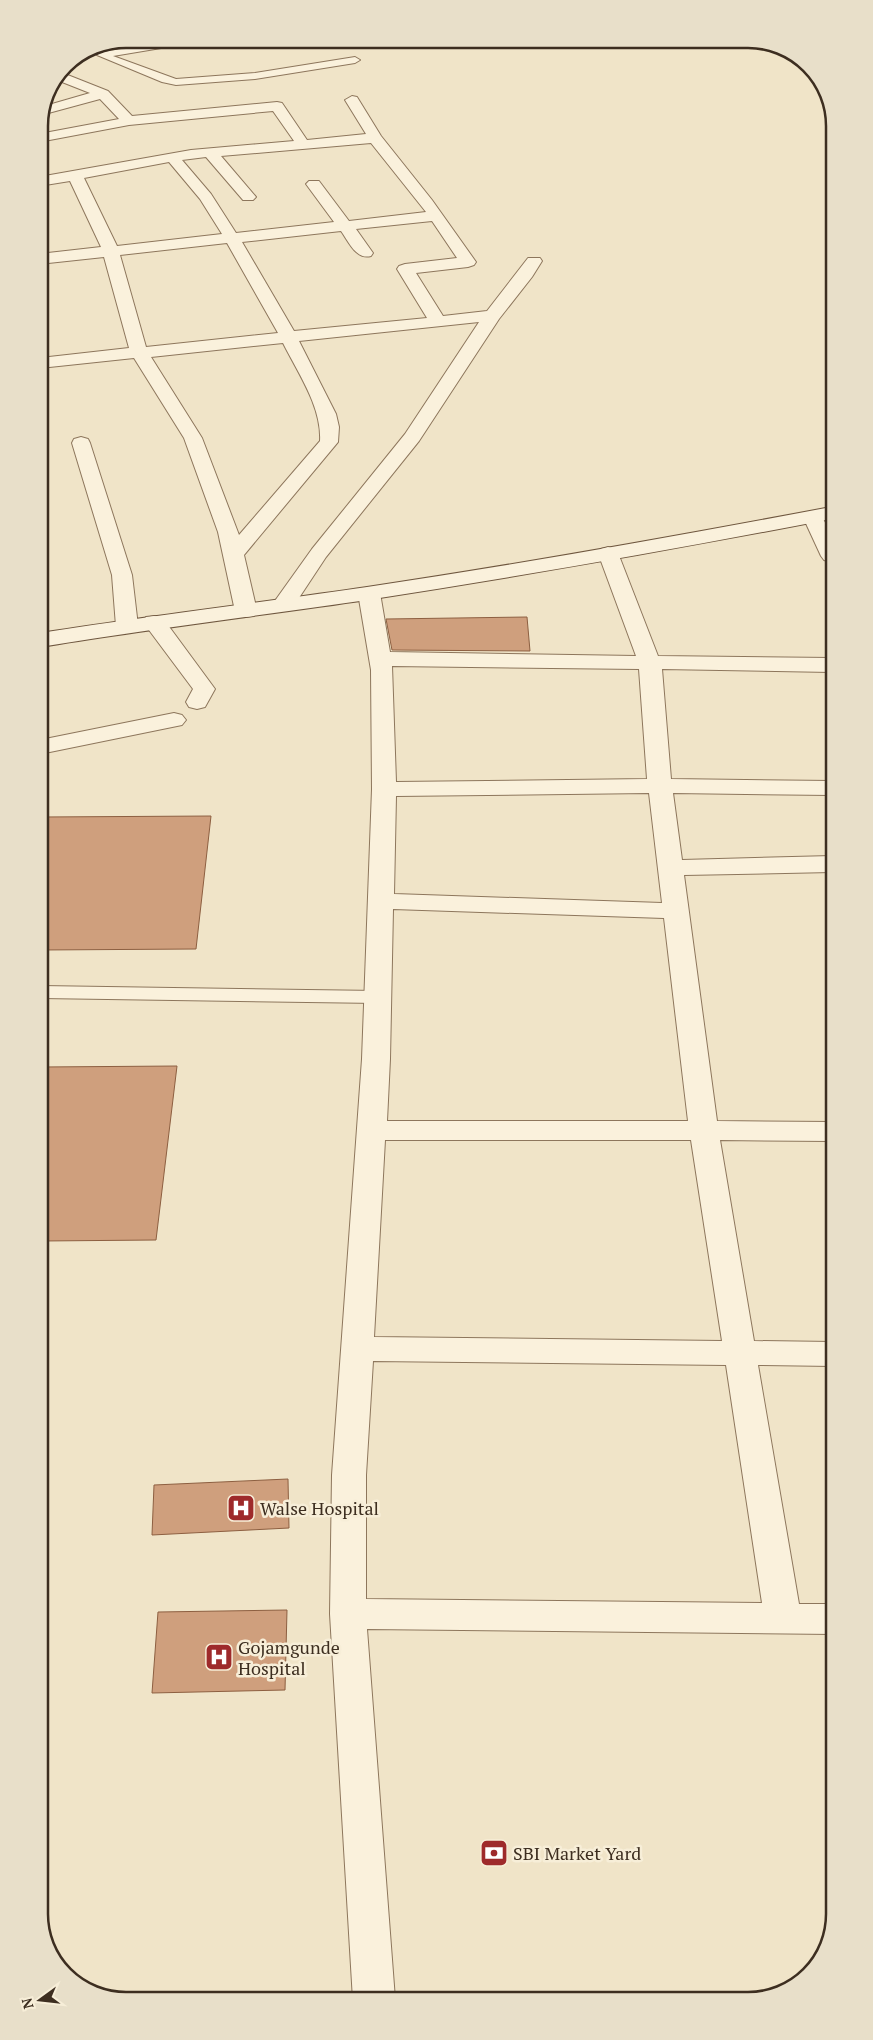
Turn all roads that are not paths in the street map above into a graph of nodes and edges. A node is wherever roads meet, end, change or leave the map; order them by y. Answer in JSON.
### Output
{"nodes":[{"id":1,"x":140,"y":48,"type":"edge"},
{"id":2,"x":355,"y":60,"type":"dead end"},
{"id":3,"x":64,"y":78,"type":"edge"},
{"id":4,"x":103,"y":94,"type":"junction"},
{"id":5,"x":352,"y":100,"type":"dead end"},
{"id":6,"x":49,"y":110,"type":"edge"},
{"id":7,"x":129,"y":121,"type":"junction"},
{"id":8,"x":288,"y":123,"type":"junction"},
{"id":9,"x":269,"y":125,"type":"dead end"},
{"id":10,"x":48,"y":136,"type":"edge"},
{"id":11,"x":376,"y":138,"type":"junction"},
{"id":12,"x":303,"y":144,"type":"junction"},
{"id":13,"x":210,"y":152,"type":"junction"},
{"id":14,"x":172,"y":157,"type":"junction"},
{"id":15,"x":75,"y":175,"type":"junction"},
{"id":16,"x":48,"y":180,"type":"edge"},
{"id":17,"x":314,"y":184,"type":"dead end"},
{"id":18,"x":248,"y":198,"type":"dead end"},
{"id":19,"x":436,"y":216,"type":"junction"},
{"id":20,"x":345,"y":226,"type":"junction"},
{"id":21,"x":232,"y":238,"type":"junction"},
{"id":22,"x":110,"y":252,"type":"junction"},
{"id":23,"x":365,"y":253,"type":"dead end"},
{"id":24,"x":48,"y":258,"type":"edge"},
{"id":25,"x":534,"y":261,"type":"dead end"},
{"id":26,"x":492,"y":316,"type":"junction"},
{"id":27,"x":438,"y":321,"type":"junction"},
{"id":28,"x":289,"y":336,"type":"junction"},
{"id":29,"x":139,"y":352,"type":"junction"},
{"id":30,"x":48,"y":363,"type":"edge"},
{"id":31,"x":81,"y":443,"type":"dead end"},
{"id":32,"x":822,"y":515,"type":"edge"},
{"id":33,"x":826,"y":533,"type":"edge"},
{"id":34,"x":608,"y":553,"type":"junction"},
{"id":35,"x":233,"y":555,"type":"junction"},
{"id":36,"x":369,"y":593,"type":"junction"},
{"id":37,"x":283,"y":606,"type":"junction"},
{"id":38,"x":246,"y":611,"type":"junction"},
{"id":39,"x":154,"y":622,"type":"junction"},
{"id":40,"x":128,"y":626,"type":"junction"},
{"id":41,"x":48,"y":639,"type":"edge"},
{"id":42,"x":380,"y":660,"type":"junction"},
{"id":43,"x":650,"y":663,"type":"junction"},
{"id":44,"x":826,"y":665,"type":"edge"},
{"id":45,"x":197,"y":702,"type":"dead end"},
{"id":46,"x":174,"y":720,"type":"dead end"},
{"id":47,"x":48,"y":745,"type":"edge"},
{"id":48,"x":661,"y":786,"type":"junction"},
{"id":49,"x":826,"y":788,"type":"edge"},
{"id":50,"x":384,"y":789,"type":"junction"},
{"id":51,"x":826,"y":864,"type":"edge"},
{"id":52,"x":671,"y":868,"type":"junction"},
{"id":53,"x":381,"y":901,"type":"junction"},
{"id":54,"x":677,"y":911,"type":"junction"},
{"id":55,"x":48,"y":992,"type":"edge"},
{"id":56,"x":378,"y":997,"type":"junction"},
{"id":57,"x":704,"y":1129,"type":"junction"},
{"id":58,"x":371,"y":1130,"type":"junction"},
{"id":59,"x":826,"y":1131,"type":"edge"},
{"id":60,"x":358,"y":1348,"type":"junction"},
{"id":61,"x":740,"y":1352,"type":"junction"},
{"id":62,"x":826,"y":1354,"type":"edge"},
{"id":63,"x":348,"y":1614,"type":"junction"},
{"id":64,"x":782,"y":1619,"type":"junction"},
{"id":65,"x":826,"y":1619,"type":"edge"},
{"id":66,"x":374,"y":1992,"type":"edge"}],
"edges":[{"from":1,"to":2,"type":"lane"},
{"from":3,"to":4,"type":"street"},
{"from":4,"to":6,"type":"street"},
{"from":4,"to":7,"type":"street"},
{"from":5,"to":11,"type":"street"},
{"from":7,"to":8,"type":"street"},
{"from":7,"to":10,"type":"street"},
{"from":8,"to":9,"type":"street"},
{"from":8,"to":12,"type":"street"},
{"from":11,"to":12,"type":"street"},
{"from":11,"to":19,"type":"street"},
{"from":12,"to":13,"type":"street"},
{"from":13,"to":14,"type":"street"},
{"from":13,"to":18,"type":"street"},
{"from":14,"to":15,"type":"street"},
{"from":14,"to":21,"type":"street"},
{"from":15,"to":16,"type":"street"},
{"from":15,"to":22,"type":"street"},
{"from":17,"to":20,"type":"street"},
{"from":19,"to":20,"type":"street"},
{"from":19,"to":27,"type":"street"},
{"from":20,"to":21,"type":"street"},
{"from":20,"to":23,"type":"street"},
{"from":21,"to":22,"type":"street"},
{"from":21,"to":28,"type":"street"},
{"from":22,"to":24,"type":"street"},
{"from":22,"to":29,"type":"street"},
{"from":25,"to":26,"type":"street"},
{"from":26,"to":27,"type":"street"},
{"from":26,"to":37,"type":"street"},
{"from":27,"to":28,"type":"street"},
{"from":28,"to":29,"type":"street"},
{"from":28,"to":35,"type":"street"},
{"from":29,"to":30,"type":"street"},
{"from":29,"to":35,"type":"street"},
{"from":31,"to":40,"type":"street"},
{"from":32,"to":33,"type":"street"},
{"from":32,"to":34,"type":"street"},
{"from":34,"to":36,"type":"street"},
{"from":34,"to":43,"type":"street"},
{"from":35,"to":38,"type":"street"},
{"from":36,"to":37,"type":"street"},
{"from":36,"to":42,"type":"street"},
{"from":37,"to":38,"type":"street"},
{"from":38,"to":39,"type":"street"},
{"from":39,"to":40,"type":"street"},
{"from":39,"to":45,"type":"street"},
{"from":40,"to":41,"type":"street"},
{"from":42,"to":43,"type":"street"},
{"from":42,"to":50,"type":"street"},
{"from":43,"to":44,"type":"street"},
{"from":43,"to":48,"type":"street"},
{"from":46,"to":47,"type":"street"},
{"from":48,"to":49,"type":"street"},
{"from":48,"to":50,"type":"street"},
{"from":48,"to":52,"type":"street"},
{"from":50,"to":53,"type":"street"},
{"from":51,"to":52,"type":"street"},
{"from":52,"to":54,"type":"street"},
{"from":53,"to":54,"type":"street"},
{"from":53,"to":56,"type":"street"},
{"from":54,"to":57,"type":"street"},
{"from":55,"to":56,"type":"lane"},
{"from":56,"to":58,"type":"street"},
{"from":57,"to":58,"type":"street"},
{"from":57,"to":59,"type":"street"},
{"from":57,"to":61,"type":"street"},
{"from":58,"to":60,"type":"street"},
{"from":60,"to":61,"type":"street"},
{"from":60,"to":63,"type":"street"},
{"from":61,"to":62,"type":"street"},
{"from":61,"to":64,"type":"street"},
{"from":63,"to":64,"type":"street"},
{"from":63,"to":66,"type":"street"},
{"from":64,"to":65,"type":"street"}]}
